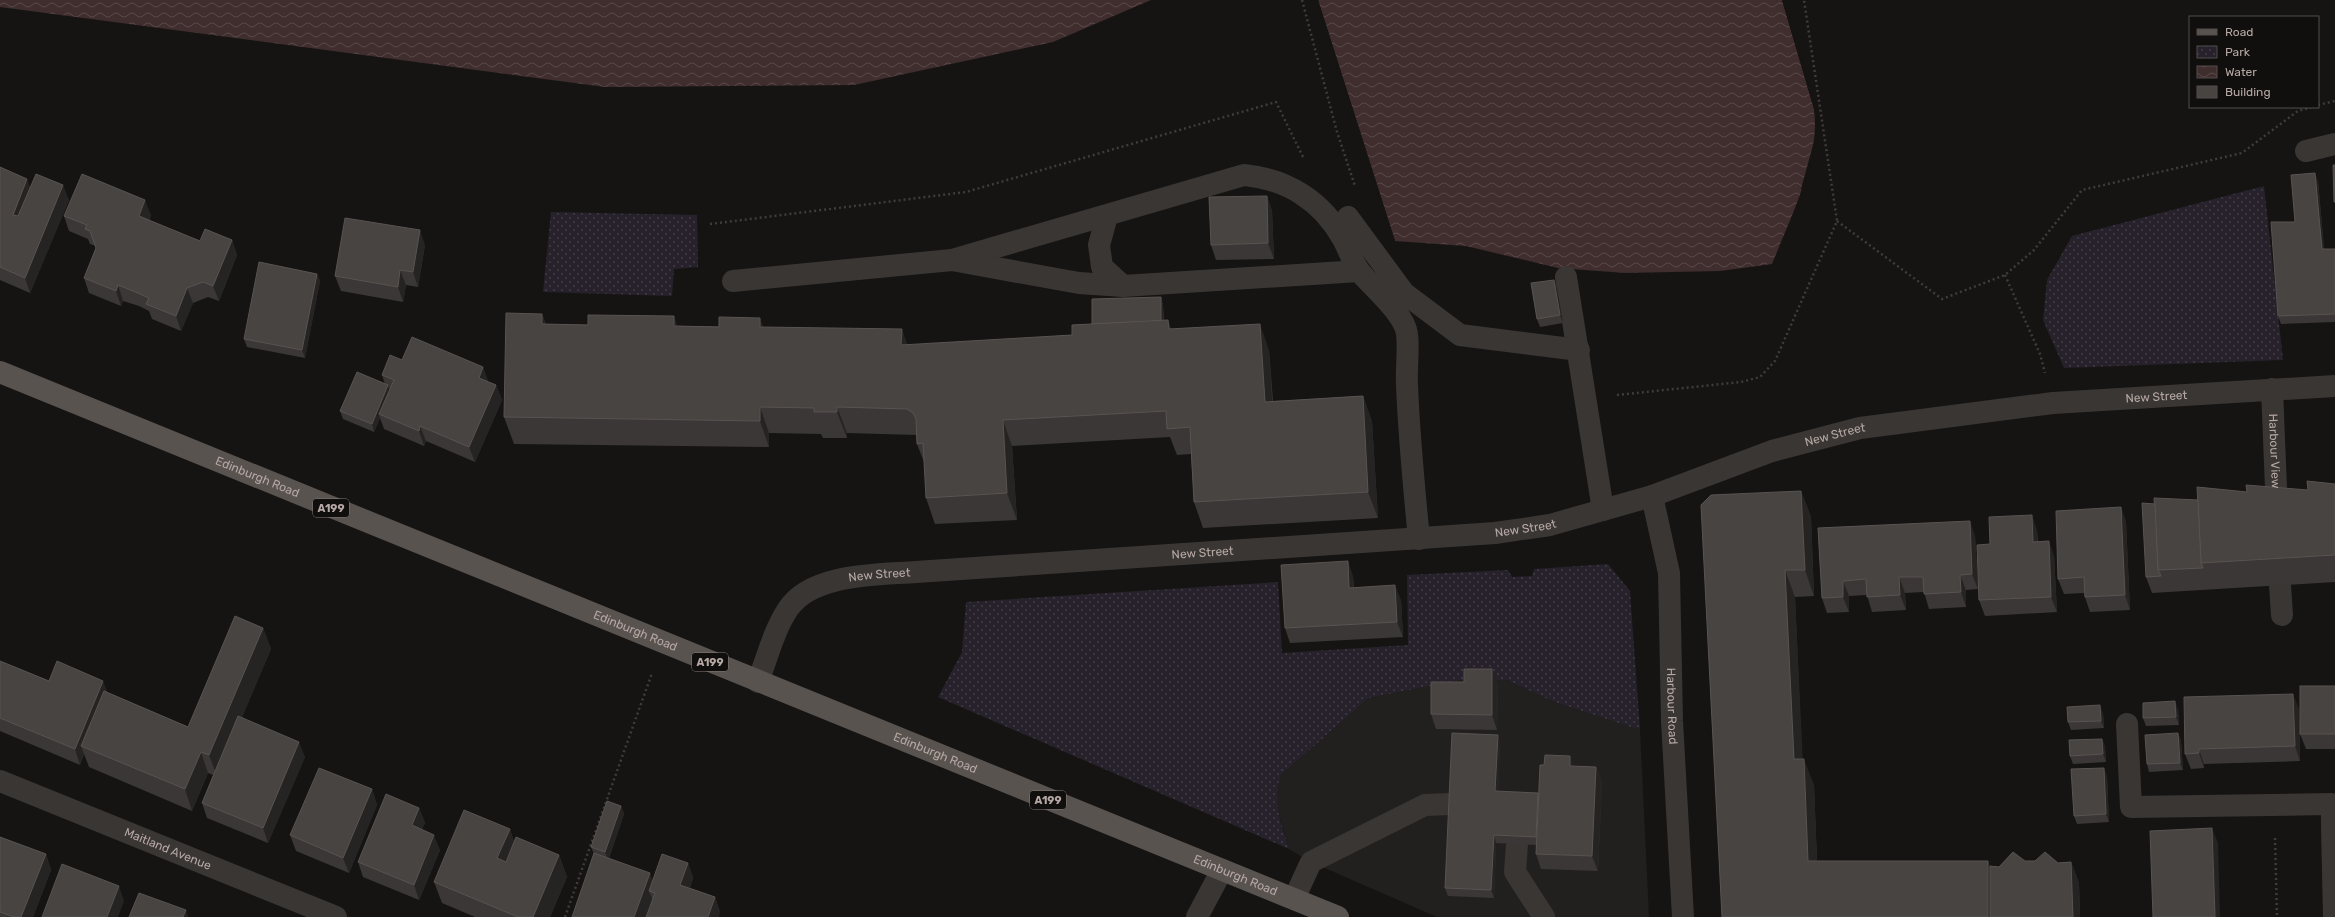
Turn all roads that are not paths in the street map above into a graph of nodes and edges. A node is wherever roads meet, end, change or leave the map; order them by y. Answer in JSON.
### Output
{"nodes":[{"id":1,"x":2335,"y":144,"type":"edge"},
{"id":2,"x":2306,"y":151,"type":"dead end"},
{"id":3,"x":1107,"y":216,"type":"junction"},
{"id":4,"x":1348,"y":217,"type":"road end"},
{"id":5,"x":952,"y":260,"type":"junction"},
{"id":6,"x":1359,"y":271,"type":"junction"},
{"id":7,"x":1566,"y":277,"type":"dead end"},
{"id":8,"x":733,"y":282,"type":"dead end"},
{"id":9,"x":1123,"y":286,"type":"junction"},
{"id":10,"x":1579,"y":350,"type":"junction"},
{"id":11,"x":0,"y":372,"type":"edge"},
{"id":12,"x":2335,"y":386,"type":"edge"},
{"id":13,"x":2272,"y":389,"type":"junction"},
{"id":14,"x":1652,"y":496,"type":"junction"},
{"id":15,"x":1603,"y":510,"type":"junction"},
{"id":16,"x":2277,"y":513,"type":"edge"},
{"id":17,"x":1419,"y":539,"type":"junction"},
{"id":18,"x":2280,"y":585,"type":"edge"},
{"id":19,"x":2282,"y":615,"type":"dead end"},
{"id":20,"x":758,"y":682,"type":"junction"},
{"id":21,"x":2127,"y":724,"type":"dead end"},
{"id":22,"x":0,"y":781,"type":"edge"},
{"id":23,"x":1452,"y":804,"type":"edge"},
{"id":24,"x":2334,"y":826,"type":"edge"},
{"id":25,"x":1517,"y":844,"type":"edge"},
{"id":26,"x":1222,"y":870,"type":"junction"},
{"id":27,"x":1294,"y":899,"type":"junction"},
{"id":28,"x":336,"y":917,"type":"edge"},
{"id":29,"x":1197,"y":917,"type":"edge"},
{"id":30,"x":1338,"y":917,"type":"edge"},
{"id":31,"x":1544,"y":917,"type":"edge"},
{"id":32,"x":1683,"y":917,"type":"edge"},
{"id":33,"x":2334,"y":917,"type":"edge"}],
"edges":[{"from":1,"to":2,"type":"street"},
{"from":3,"to":5,"type":"street"},
{"from":3,"to":6,"type":"street"},
{"from":3,"to":9,"type":"street"},
{"from":4,"to":10,"type":"street"},
{"from":5,"to":8,"type":"street"},
{"from":5,"to":9,"type":"street"},
{"from":6,"to":9,"type":"street"},
{"from":6,"to":17,"type":"street"},
{"from":7,"to":10,"type":"street"},
{"from":10,"to":15,"type":"street"},
{"from":11,"to":20,"type":"main road","name":"Edinburgh Road","number":"A199"},
{"from":12,"to":13,"type":"street","name":"New Street"},
{"from":13,"to":14,"type":"street","name":"New Street"},
{"from":13,"to":16,"type":"street","name":"Harbour View"},
{"from":14,"to":15,"type":"street","name":"New Street"},
{"from":14,"to":32,"type":"street","name":"Harbour Road"},
{"from":15,"to":17,"type":"street","name":"New Street"},
{"from":17,"to":20,"type":"street","name":"New Street"},
{"from":18,"to":19,"type":"street"},
{"from":20,"to":26,"type":"main road","name":"Edinburgh Road","number":"A199"},
{"from":21,"to":24,"type":"street"},
{"from":22,"to":28,"type":"street","name":"Maitland Avenue"},
{"from":23,"to":27,"type":"street"},
{"from":24,"to":33,"type":"street"},
{"from":25,"to":31,"type":"street"},
{"from":26,"to":27,"type":"main road","name":"Edinburgh Road","number":"A199"},
{"from":26,"to":29,"type":"street"},
{"from":27,"to":30,"type":"main road","name":"Edinburgh Road","number":"A199"}]}
